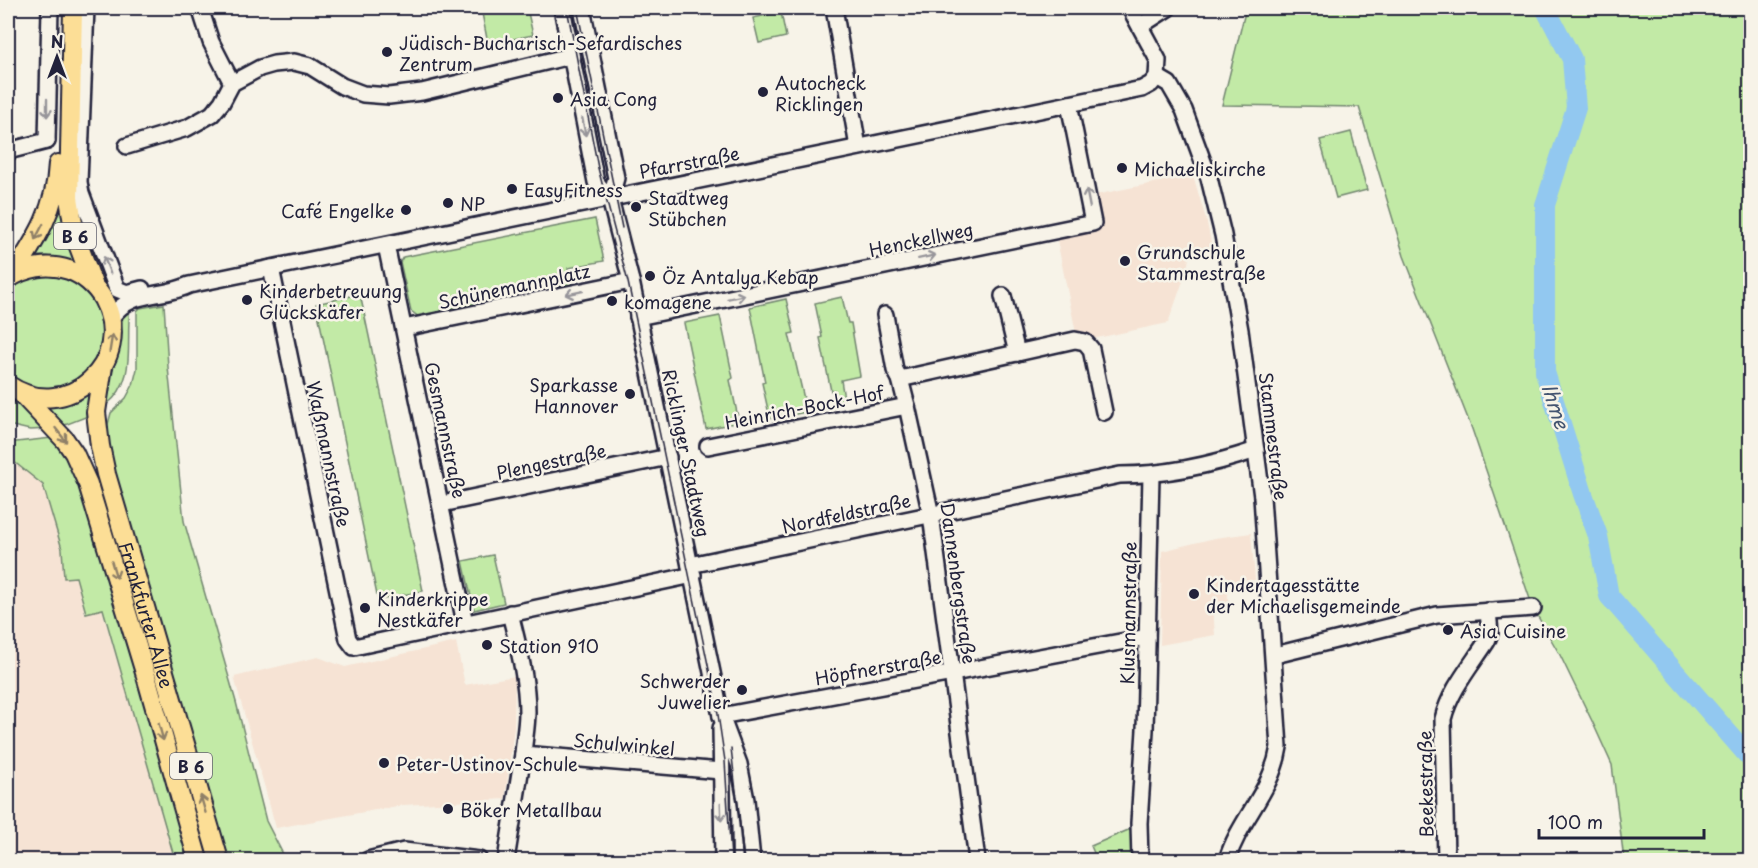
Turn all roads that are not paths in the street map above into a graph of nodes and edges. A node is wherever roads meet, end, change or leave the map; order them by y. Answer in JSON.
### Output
{"nodes":[{"id":1,"x":50,"y":8,"type":"edge"},
{"id":2,"x":62,"y":8,"type":"edge"},
{"id":3,"x":73,"y":8,"type":"edge"},
{"id":4,"x":86,"y":8,"type":"edge"},
{"id":5,"x":200,"y":8,"type":"edge"},
{"id":6,"x":562,"y":8,"type":"edge"},
{"id":7,"x":582,"y":8,"type":"edge"},
{"id":8,"x":834,"y":8,"type":"edge"},
{"id":9,"x":1130,"y":8,"type":"edge"},
{"id":10,"x":1168,"y":8,"type":"edge"},
{"id":11,"x":1140,"y":26,"type":"junction"},
{"id":12,"x":570,"y":57,"type":"junction"},
{"id":13,"x":1157,"y":77,"type":"junction"},
{"id":14,"x":232,"y":83,"type":"junction"},
{"id":15,"x":1069,"y":104,"type":"junction"},
{"id":16,"x":127,"y":146,"type":"dead end"},
{"id":17,"x":858,"y":147,"type":"junction"},
{"id":18,"x":8,"y":151,"type":"edge"},
{"id":19,"x":63,"y":153,"type":"junction"},
{"id":20,"x":610,"y":199,"type":"junction"},
{"id":21,"x":386,"y":245,"type":"junction"},
{"id":22,"x":271,"y":268,"type":"junction"},
{"id":23,"x":10,"y":277,"type":"edge"},
{"id":24,"x":631,"y":281,"type":"junction"},
{"id":25,"x":189,"y":285,"type":"junction"},
{"id":26,"x":94,"y":286,"type":"junction"},
{"id":27,"x":1003,"y":296,"type":"dead end"},
{"id":28,"x":885,"y":315,"type":"dead end"},
{"id":29,"x":638,"y":317,"type":"junction"},
{"id":30,"x":111,"y":318,"type":"junction"},
{"id":31,"x":404,"y":328,"type":"junction"},
{"id":32,"x":1017,"y":352,"type":"junction"},
{"id":33,"x":103,"y":366,"type":"junction"},
{"id":34,"x":900,"y":378,"type":"junction"},
{"id":35,"x":11,"y":388,"type":"edge"},
{"id":36,"x":907,"y":406,"type":"junction"},
{"id":37,"x":1104,"y":412,"type":"dead end"},
{"id":38,"x":708,"y":446,"type":"dead end"},
{"id":39,"x":1256,"y":450,"type":"junction"},
{"id":40,"x":668,"y":457,"type":"junction"},
{"id":41,"x":1151,"y":475,"type":"junction"},
{"id":42,"x":442,"y":504,"type":"junction"},
{"id":43,"x":931,"y":515,"type":"junction"},
{"id":44,"x":692,"y":570,"type":"junction"},
{"id":45,"x":1533,"y":608,"type":"dead end"},
{"id":46,"x":1488,"y":610,"type":"junction"},
{"id":47,"x":510,"y":613,"type":"junction"},
{"id":48,"x":465,"y":623,"type":"junction"},
{"id":49,"x":1147,"y":637,"type":"junction"},
{"id":50,"x":354,"y":647,"type":"joint"},
{"id":51,"x":1275,"y":655,"type":"junction"},
{"id":52,"x":953,"y":674,"type":"junction"},
{"id":53,"x":721,"y":716,"type":"junction"},
{"id":54,"x":523,"y":754,"type":"junction"},
{"id":55,"x":721,"y":771,"type":"junction"},
{"id":56,"x":198,"y":861,"type":"edge"},
{"id":57,"x":219,"y":861,"type":"edge"},
{"id":58,"x":368,"y":861,"type":"edge"},
{"id":59,"x":479,"y":861,"type":"edge"},
{"id":60,"x":506,"y":861,"type":"edge"},
{"id":61,"x":723,"y":861,"type":"edge"},
{"id":62,"x":752,"y":861,"type":"edge"},
{"id":63,"x":977,"y":861,"type":"edge"},
{"id":64,"x":1140,"y":861,"type":"edge"},
{"id":65,"x":1227,"y":861,"type":"edge"},
{"id":66,"x":1446,"y":861,"type":"edge"}],
"edges":[{"from":1,"to":19,"type":"street","one_way":true},
{"from":2,"to":19,"type":"main road","number":"B 6"},
{"from":3,"to":19,"type":"main road","number":"B 6"},
{"from":4,"to":19,"type":"street"},
{"from":5,"to":14,"type":"street"},
{"from":6,"to":12,"type":"street","name":"Ricklinger Stadtweg"},
{"from":7,"to":20,"type":"street","name":"Ricklinger Stadtweg"},
{"from":8,"to":17,"type":"street"},
{"from":9,"to":11,"type":"street"},
{"from":10,"to":11,"type":"street"},
{"from":11,"to":13,"type":"street"},
{"from":12,"to":14,"type":"street"},
{"from":12,"to":20,"type":"street","name":"Ricklinger Stadtweg","one_way":true},
{"from":13,"to":15,"type":"street","name":"Pfarrstraße"},
{"from":13,"to":39,"type":"street","name":"Stammestraße"},
{"from":14,"to":16,"type":"street"},
{"from":15,"to":17,"type":"street","name":"Pfarrstraße"},
{"from":29,"to":15,"type":"street","name":"Henckellweg","one_way":true},
{"from":17,"to":20,"type":"street","name":"Pfarrstraße"},
{"from":18,"to":19,"type":"street"},
{"from":19,"to":23,"type":"main road","number":"B 6","one_way":true},
{"from":25,"to":19,"type":"street","name":"Pfarrstraße","one_way":true},
{"from":19,"to":26,"type":"main road","number":"B 6"},
{"from":20,"to":21,"type":"street","name":"Pfarrstraße"},
{"from":20,"to":24,"type":"street","name":"Ricklinger Stadtweg"},
{"from":21,"to":22,"type":"street","name":"Pfarrstraße"},
{"from":21,"to":31,"type":"street","name":"Gesmannstraße"},
{"from":22,"to":25,"type":"street","name":"Pfarrstraße"},
{"from":22,"to":50,"type":"street","name":"Waßmannstraße"},
{"from":23,"to":26,"type":"main road","number":"B 6"},
{"from":24,"to":29,"type":"street","name":"Ricklinger Stadtweg"},
{"from":24,"to":31,"type":"street","name":"Schünemannplatz","one_way":true},
{"from":25,"to":30,"type":"street","name":"Pfarrstraße"},
{"from":26,"to":30,"type":"main road","number":"B 6"},
{"from":27,"to":32,"type":"street"},
{"from":28,"to":34,"type":"street","name":"Dannenbergstraße"},
{"from":29,"to":40,"type":"street","name":"Ricklinger Stadtweg"},
{"from":33,"to":30,"type":"main road","number":"B 6","one_way":true},
{"from":31,"to":42,"type":"street","name":"Gesmannstraße"},
{"from":32,"to":34,"type":"street"},
{"from":32,"to":37,"type":"street"},
{"from":33,"to":35,"type":"main road","number":"B 6"},
{"from":57,"to":33,"type":"main road","name":"Frankfurter Allee","number":"B 6","one_way":true},
{"from":34,"to":36,"type":"street","name":"Dannenbergstraße"},
{"from":35,"to":56,"type":"main road","name":"Frankfurter Allee","number":"B 6","one_way":true},
{"from":36,"to":38,"type":"street","name":"Heinrich-Bock-Hof"},
{"from":36,"to":43,"type":"street","name":"Dannenbergstraße"},
{"from":39,"to":41,"type":"street"},
{"from":39,"to":51,"type":"street","name":"Stammestraße"},
{"from":40,"to":42,"type":"street","name":"Plengestraße"},
{"from":40,"to":44,"type":"street","name":"Ricklinger Stadtweg"},
{"from":41,"to":43,"type":"street","name":"Nordfeldstraße"},
{"from":41,"to":49,"type":"street","name":"Klusmannstraße"},
{"from":42,"to":48,"type":"street","name":"Gesmannstraße"},
{"from":43,"to":44,"type":"street","name":"Nordfeldstraße"},
{"from":43,"to":52,"type":"street","name":"Dannenbergstraße"},
{"from":44,"to":47,"type":"street","name":"Nordfeldstraße"},
{"from":44,"to":53,"type":"street","name":"Ricklinger Stadtweg"},
{"from":45,"to":46,"type":"street"},
{"from":46,"to":51,"type":"street"},
{"from":46,"to":66,"type":"street","name":"Beekestraße"},
{"from":47,"to":48,"type":"street","name":"Nordfeldstraße"},
{"from":47,"to":54,"type":"street"},
{"from":48,"to":50,"type":"street","name":"Nordfeldstraße"},
{"from":49,"to":52,"type":"street","name":"Höpfnerstraße"},
{"from":49,"to":64,"type":"street","name":"Klusmannstraße"},
{"from":51,"to":65,"type":"street","name":"Stammestraße"},
{"from":52,"to":53,"type":"street","name":"Höpfnerstraße"},
{"from":52,"to":63,"type":"street","name":"Dannenbergstraße"},
{"from":53,"to":55,"type":"street","name":"Ricklinger Stadtweg"},
{"from":53,"to":62,"type":"street","name":"Ricklinger Stadtweg"},
{"from":54,"to":55,"type":"street","name":"Schulwinkel"},
{"from":54,"to":60,"type":"street"},
{"from":55,"to":61,"type":"street","name":"Ricklinger Stadtweg","one_way":true},
{"from":58,"to":59,"type":"street"}]}
